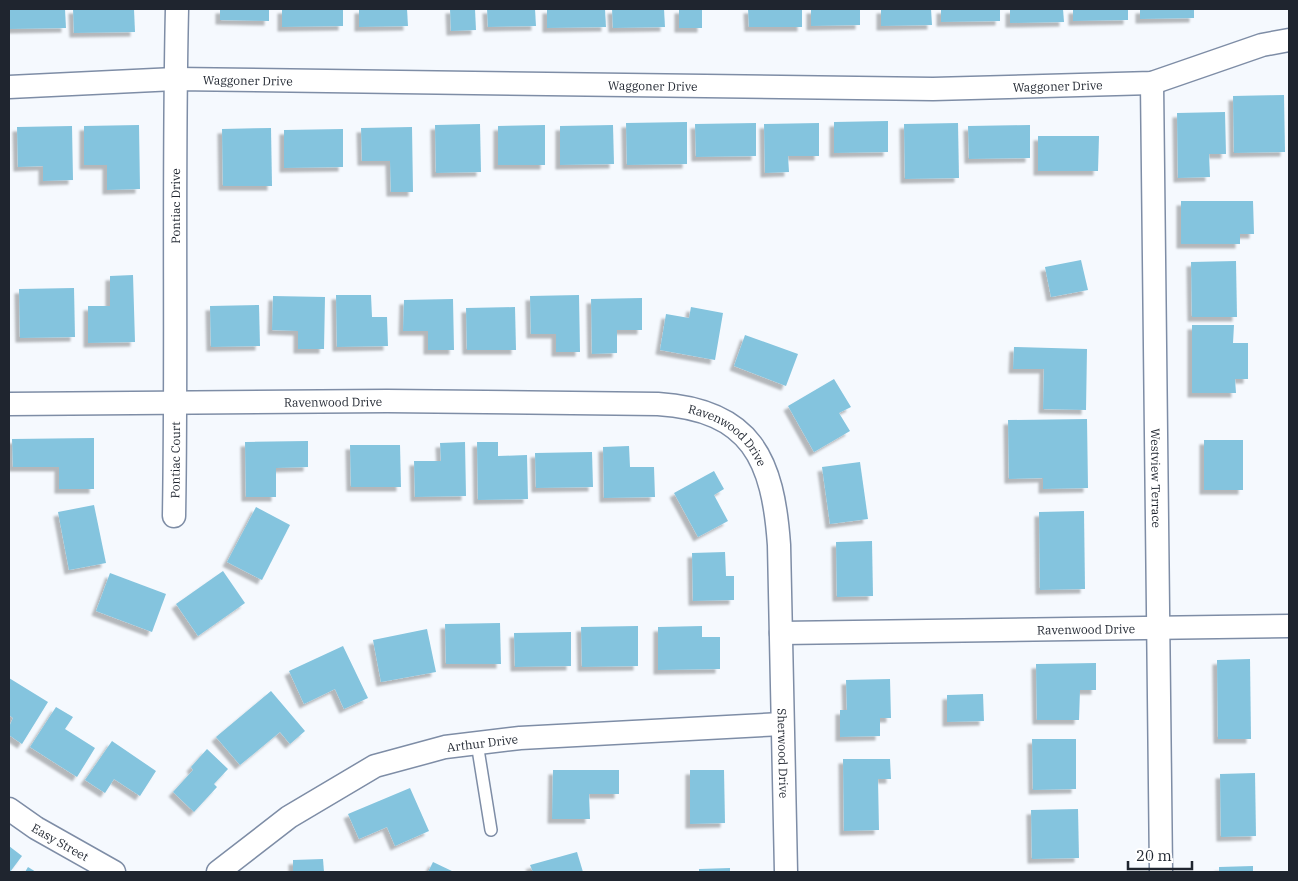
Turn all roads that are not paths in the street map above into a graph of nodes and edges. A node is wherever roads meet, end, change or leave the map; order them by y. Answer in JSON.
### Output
{"nodes":[{"id":1,"x":177,"y":9,"type":"edge"},
{"id":2,"x":1289,"y":40,"type":"edge"},
{"id":3,"x":175,"y":79,"type":"junction"},
{"id":4,"x":1152,"y":83,"type":"junction"},
{"id":5,"x":9,"y":87,"type":"edge"},
{"id":6,"x":176,"y":403,"type":"junction"},
{"id":7,"x":9,"y":404,"type":"edge"},
{"id":8,"x":174,"y":516,"type":"dead end"},
{"id":9,"x":1289,"y":626,"type":"edge"},
{"id":10,"x":1158,"y":628,"type":"junction"},
{"id":11,"x":781,"y":633,"type":"junction"},
{"id":12,"x":782,"y":724,"type":"junction"},
{"id":13,"x":477,"y":743,"type":"junction"},
{"id":14,"x":9,"y":809,"type":"edge"},
{"id":15,"x":491,"y":830,"type":"dead end"},
{"id":16,"x":114,"y":872,"type":"edge"},
{"id":17,"x":218,"y":872,"type":"edge"},
{"id":18,"x":786,"y":872,"type":"edge"},
{"id":19,"x":1161,"y":872,"type":"edge"}],
"edges":[{"from":1,"to":3,"type":"street","name":"Pontiac Drive"},
{"from":2,"to":4,"type":"street","name":"Waggoner Drive"},
{"from":3,"to":4,"type":"street","name":"Waggoner Drive"},
{"from":3,"to":5,"type":"street","name":"Waggoner Drive"},
{"from":3,"to":6,"type":"street","name":"Pontiac Drive"},
{"from":4,"to":10,"type":"street","name":"Westview Terrace"},
{"from":6,"to":7,"type":"street","name":"Ravenwood Drive"},
{"from":6,"to":8,"type":"street","name":"Pontiac Court"},
{"from":6,"to":11,"type":"street","name":"Ravenwood Drive"},
{"from":9,"to":10,"type":"street","name":"Ravenwood Drive"},
{"from":10,"to":11,"type":"street","name":"Ravenwood Drive"},
{"from":10,"to":19,"type":"street","name":"Westview Terrace"},
{"from":11,"to":12,"type":"street","name":"Sherwood Drive"},
{"from":12,"to":13,"type":"street","name":"Arthur Drive"},
{"from":12,"to":18,"type":"street","name":"Sherwood Drive"},
{"from":13,"to":15,"type":"lane"},
{"from":13,"to":17,"type":"street","name":"Arthur Drive"},
{"from":14,"to":16,"type":"street","name":"Easy Street"}]}
